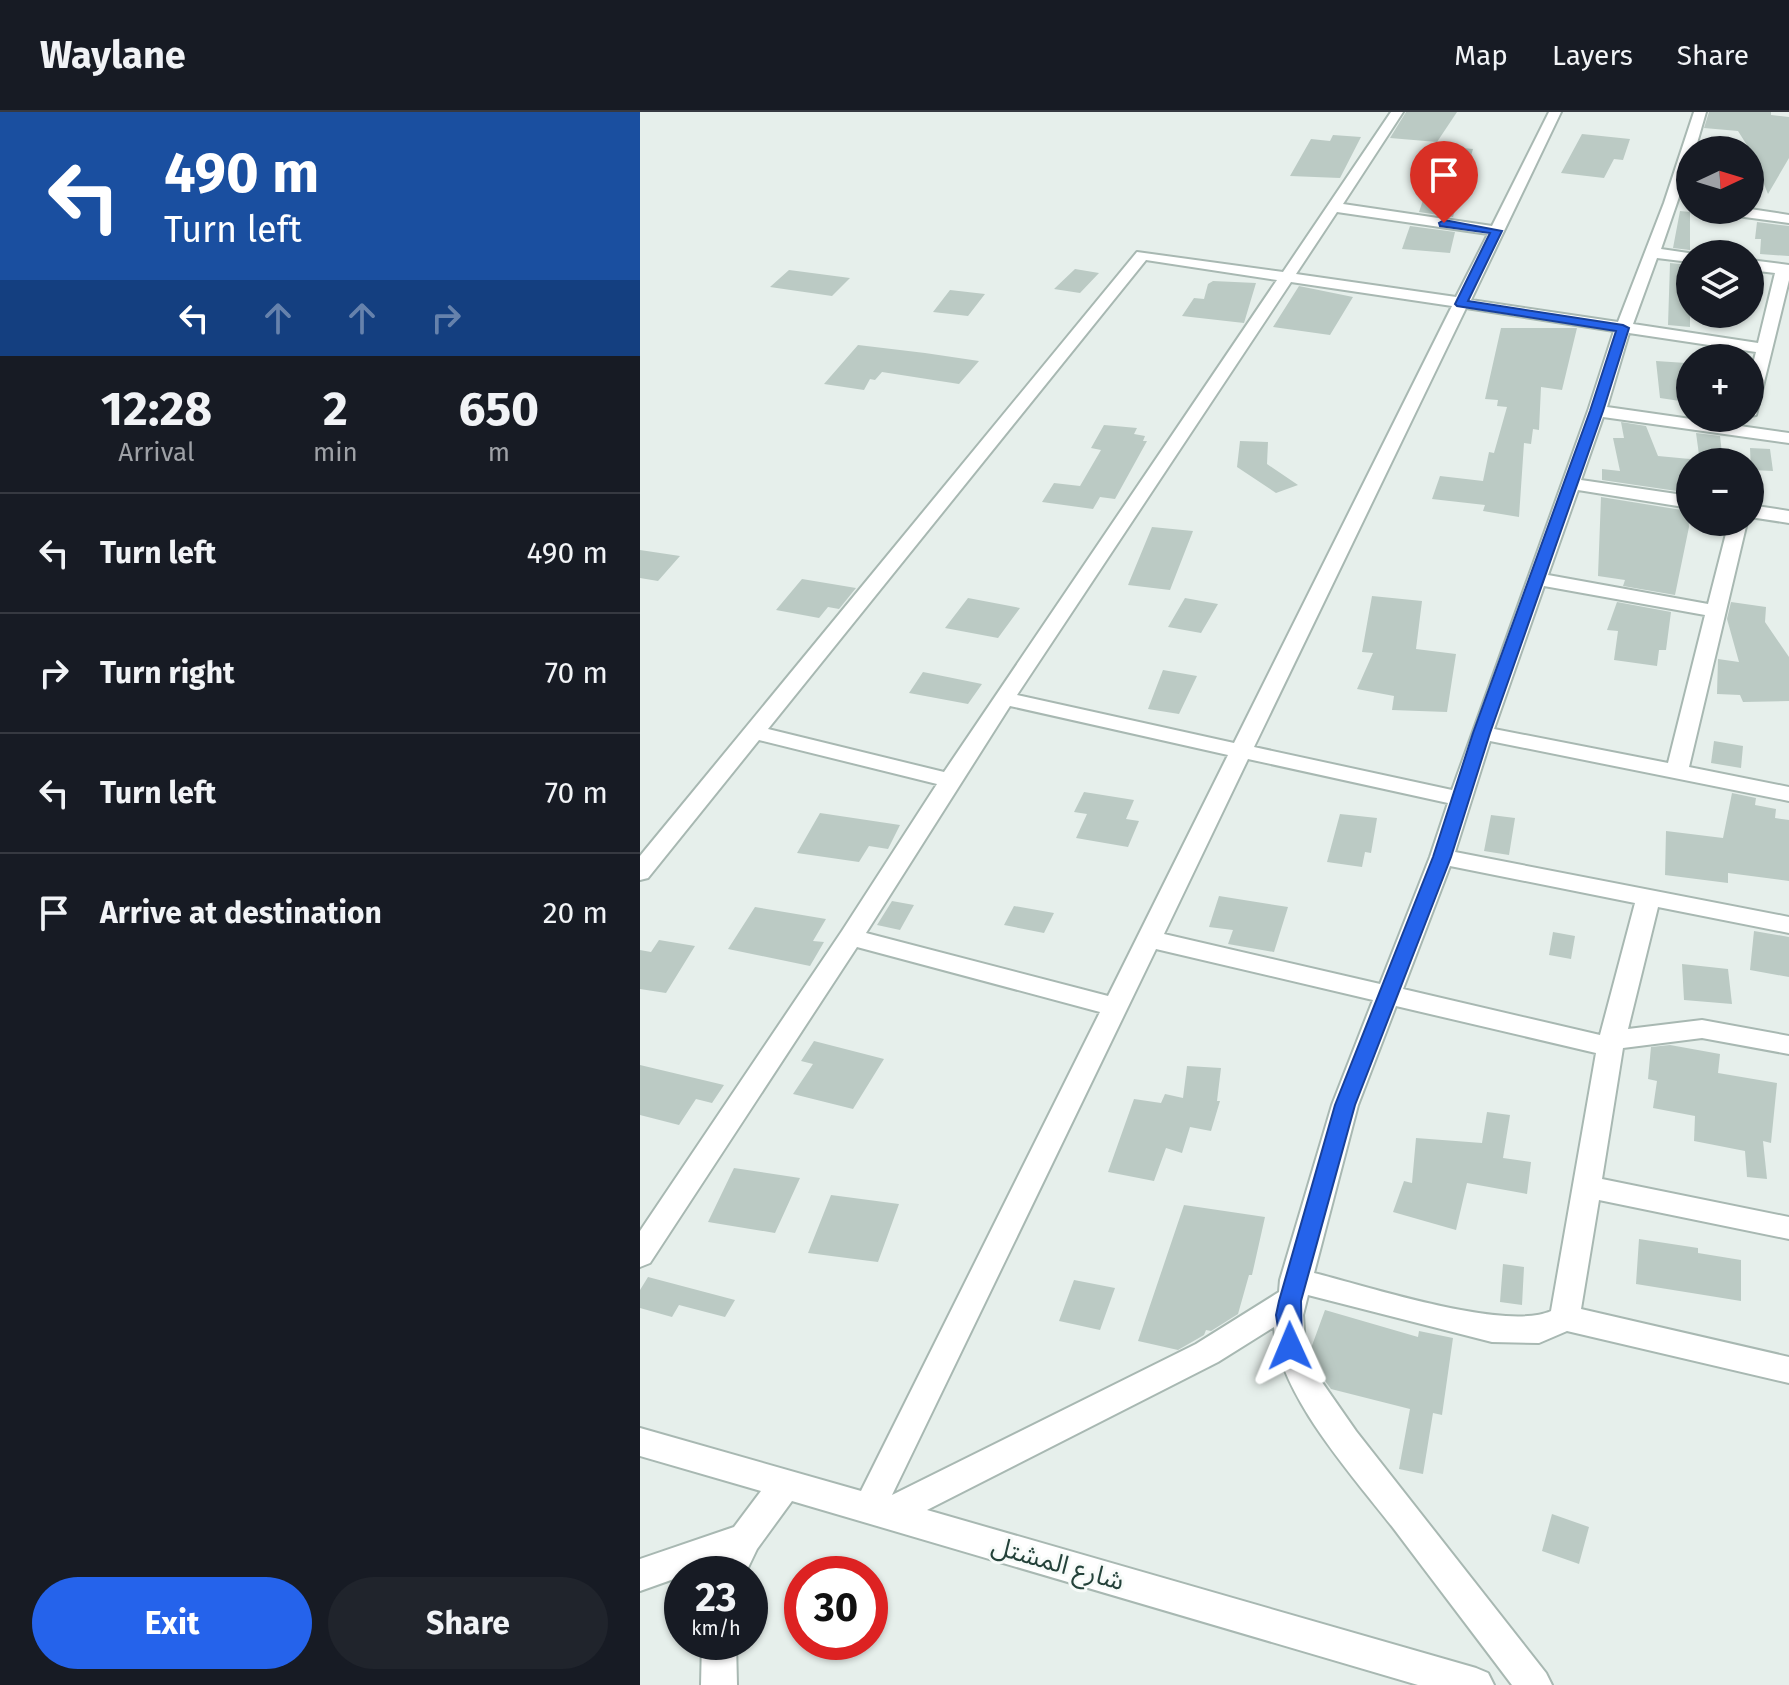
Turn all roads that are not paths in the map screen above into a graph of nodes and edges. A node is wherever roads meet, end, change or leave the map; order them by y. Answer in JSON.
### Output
{"nodes":[{"id":1,"x":1397,"y":112,"type":"edge"},
{"id":2,"x":1555,"y":112,"type":"edge"},
{"id":3,"x":1700,"y":112,"type":"edge"},
{"id":4,"x":1695,"y":136,"type":"edge"},
{"id":5,"x":1335,"y":207,"type":"junction"},
{"id":6,"x":1676,"y":213,"type":"edge"},
{"id":7,"x":1764,"y":214,"type":"edge"},
{"id":8,"x":1788,"y":216,"type":"edge"},
{"id":9,"x":1496,"y":231,"type":"junction"},
{"id":10,"x":1654,"y":253,"type":"junction"},
{"id":11,"x":1676,"y":255,"type":"edge"},
{"id":12,"x":1764,"y":267,"type":"edge"},
{"id":13,"x":1786,"y":269,"type":"edge"},
{"id":14,"x":1289,"y":277,"type":"junction"},
{"id":15,"x":1461,"y":304,"type":"junction"},
{"id":16,"x":1623,"y":328,"type":"junction"},
{"id":17,"x":1780,"y":328,"type":"edge"},
{"id":18,"x":1734,"y":344,"type":"edge"},
{"id":19,"x":1764,"y":346,"type":"edge"},
{"id":20,"x":1597,"y":411,"type":"junction"},
{"id":21,"x":1676,"y":418,"type":"edge"},
{"id":22,"x":1764,"y":430,"type":"edge"},
{"id":23,"x":1789,"y":438,"type":"edge"},
{"id":24,"x":1571,"y":484,"type":"junction"},
{"id":25,"x":1676,"y":500,"type":"edge"},
{"id":26,"x":1764,"y":513,"type":"edge"},
{"id":27,"x":1789,"y":517,"type":"edge"},
{"id":28,"x":1735,"y":536,"type":"edge"},
{"id":29,"x":1537,"y":579,"type":"junction"},
{"id":30,"x":1716,"y":611,"type":"junction"},
{"id":31,"x":1006,"y":699,"type":"junction"},
{"id":32,"x":755,"y":732,"type":"junction"},
{"id":33,"x":1482,"y":733,"type":"junction"},
{"id":34,"x":1241,"y":751,"type":"junction"},
{"id":35,"x":1677,"y":772,"type":"junction"},
{"id":36,"x":950,"y":780,"type":"junction"},
{"id":37,"x":1789,"y":794,"type":"edge"},
{"id":38,"x":1460,"y":799,"type":"junction"},
{"id":39,"x":1442,"y":857,"type":"junction"},
{"id":40,"x":643,"y":865,"type":"edge"},
{"id":41,"x":1649,"y":897,"type":"junction"},
{"id":42,"x":1789,"y":925,"type":"edge"},
{"id":43,"x":851,"y":937,"type":"junction"},
{"id":44,"x":1149,"y":939,"type":"junction"},
{"id":45,"x":1388,"y":995,"type":"junction"},
{"id":46,"x":1116,"y":1007,"type":"junction"},
{"id":47,"x":1611,"y":1044,"type":"junction"},
{"id":48,"x":1789,"y":1045,"type":"edge"},
{"id":49,"x":1585,"y":1186,"type":"junction"},
{"id":50,"x":1789,"y":1228,"type":"edge"},
{"id":51,"x":640,"y":1255,"type":"edge"},
{"id":52,"x":1293,"y":1291,"type":"junction"},
{"id":53,"x":1565,"y":1318,"type":"junction"},
{"id":54,"x":1789,"y":1370,"type":"edge"},
{"id":55,"x":640,"y":1442,"type":"edge"},
{"id":56,"x":784,"y":1486,"type":"junction"},
{"id":57,"x":878,"y":1512,"type":"junction"},
{"id":58,"x":745,"y":1538,"type":"junction"},
{"id":59,"x":735,"y":1556,"type":"edge"},
{"id":60,"x":640,"y":1575,"type":"edge"},
{"id":61,"x":719,"y":1660,"type":"edge"},
{"id":62,"x":719,"y":1685,"type":"edge"},
{"id":63,"x":1476,"y":1685,"type":"edge"},
{"id":64,"x":1534,"y":1685,"type":"edge"}],
"edges":[{"from":1,"to":5,"type":"street"},
{"from":2,"to":9,"type":"street"},
{"from":3,"to":4,"type":"street"},
{"from":5,"to":9,"type":"street"},
{"from":5,"to":14,"type":"street"},
{"from":6,"to":10,"type":"street"},
{"from":7,"to":8,"type":"street"},
{"from":9,"to":15,"type":"street"},
{"from":10,"to":11,"type":"street"},
{"from":10,"to":16,"type":"street"},
{"from":12,"to":13,"type":"street"},
{"from":13,"to":17,"type":"street"},
{"from":14,"to":15,"type":"street"},
{"from":14,"to":31,"type":"street"},
{"from":14,"to":32,"type":"street"},
{"from":15,"to":16,"type":"street"},
{"from":15,"to":34,"type":"street"},
{"from":16,"to":18,"type":"street"},
{"from":16,"to":20,"type":"street"},
{"from":17,"to":19,"type":"street"},
{"from":20,"to":21,"type":"street"},
{"from":20,"to":24,"type":"street"},
{"from":22,"to":23,"type":"street"},
{"from":24,"to":25,"type":"street"},
{"from":24,"to":29,"type":"street"},
{"from":26,"to":27,"type":"street"},
{"from":28,"to":30,"type":"street"},
{"from":29,"to":30,"type":"street"},
{"from":29,"to":33,"type":"street"},
{"from":30,"to":35,"type":"street"},
{"from":31,"to":34,"type":"street"},
{"from":31,"to":36,"type":"street"},
{"from":32,"to":36,"type":"street"},
{"from":32,"to":40,"type":"street"},
{"from":33,"to":35,"type":"street"},
{"from":33,"to":38,"type":"street"},
{"from":34,"to":38,"type":"street"},
{"from":34,"to":44,"type":"street"},
{"from":35,"to":37,"type":"street"},
{"from":36,"to":43,"type":"street"},
{"from":38,"to":39,"type":"street"},
{"from":39,"to":41,"type":"street"},
{"from":39,"to":45,"type":"street"},
{"from":41,"to":42,"type":"street"},
{"from":41,"to":47,"type":"street"},
{"from":43,"to":46,"type":"street"},
{"from":43,"to":51,"type":"street"},
{"from":44,"to":45,"type":"street"},
{"from":44,"to":46,"type":"street"},
{"from":45,"to":47,"type":"street"},
{"from":45,"to":52,"type":"street"},
{"from":46,"to":57,"type":"street"},
{"from":47,"to":48,"type":"street"},
{"from":47,"to":49,"type":"street"},
{"from":49,"to":50,"type":"street"},
{"from":49,"to":53,"type":"street"},
{"from":52,"to":53,"type":"street"},
{"from":52,"to":57,"type":"street"},
{"from":52,"to":64,"type":"street"},
{"from":53,"to":54,"type":"street"},
{"from":55,"to":56,"type":"street","name":"شارع المشتل"},
{"from":56,"to":57,"type":"street","name":"شارع المشتل"},
{"from":56,"to":58,"type":"street"},
{"from":57,"to":63,"type":"street","name":"شارع المشتل"},
{"from":58,"to":59,"type":"street"},
{"from":58,"to":60,"type":"street"},
{"from":61,"to":62,"type":"street"}]}
